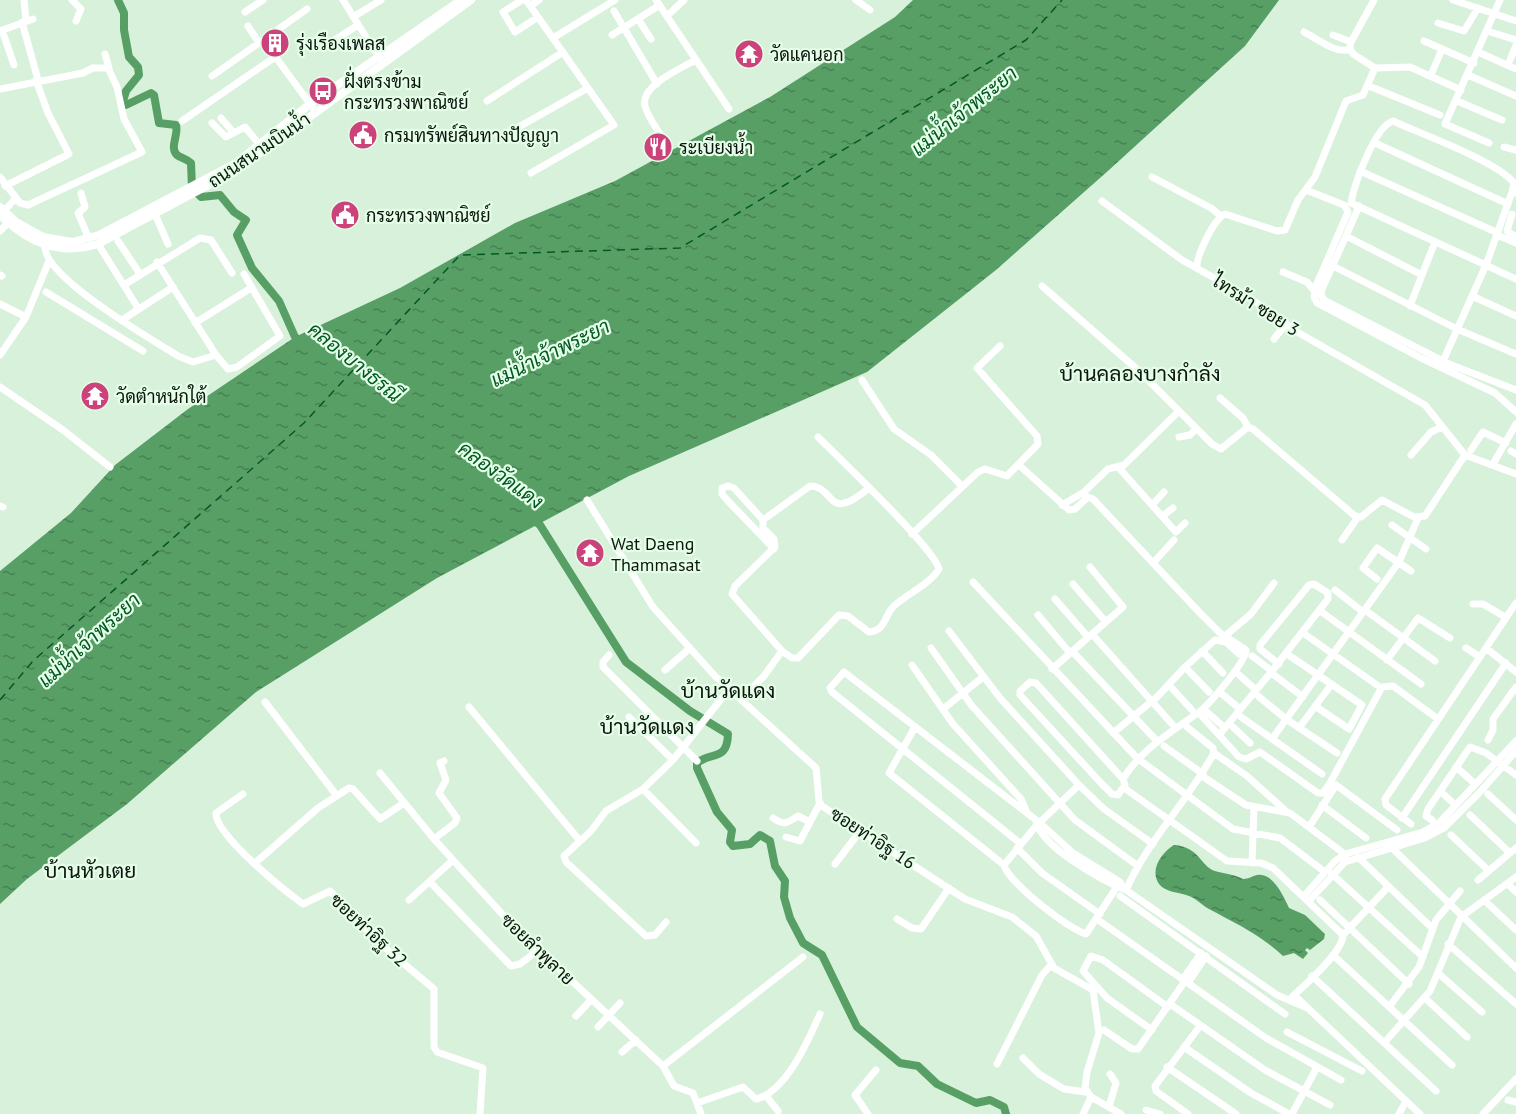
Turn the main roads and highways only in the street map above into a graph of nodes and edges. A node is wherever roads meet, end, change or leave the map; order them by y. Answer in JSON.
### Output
{"nodes":[{"id":1,"x":461,"y":0,"type":"edge"},
{"id":2,"x":471,"y":0,"type":"edge"},
{"id":3,"x":313,"y":108,"type":"junction"},
{"id":4,"x":197,"y":188,"type":"junction"},
{"id":5,"x":186,"y":193,"type":"junction"},
{"id":6,"x":1,"y":211,"type":"edge"}],
"edges":[{"from":1,"to":3,"type":"main road","name":"ถนนสนามบินน้ำ"},
{"from":2,"to":3,"type":"main road","name":"ถนนสนามบินน้ำ"},
{"from":3,"to":4,"type":"main road","name":"ถนนสนามบินน้ำ"},
{"from":3,"to":4,"type":"main road","name":"ถนนสนามบินน้ำ"},
{"from":4,"to":5,"type":"main road","name":"ถนนสนามบินน้ำ"},
{"from":5,"to":6,"type":"main road","name":"ถนนสนามบินน้ำ"},
{"from":5,"to":6,"type":"main road","name":"ถนนสนามบินน้ำ"}]}
